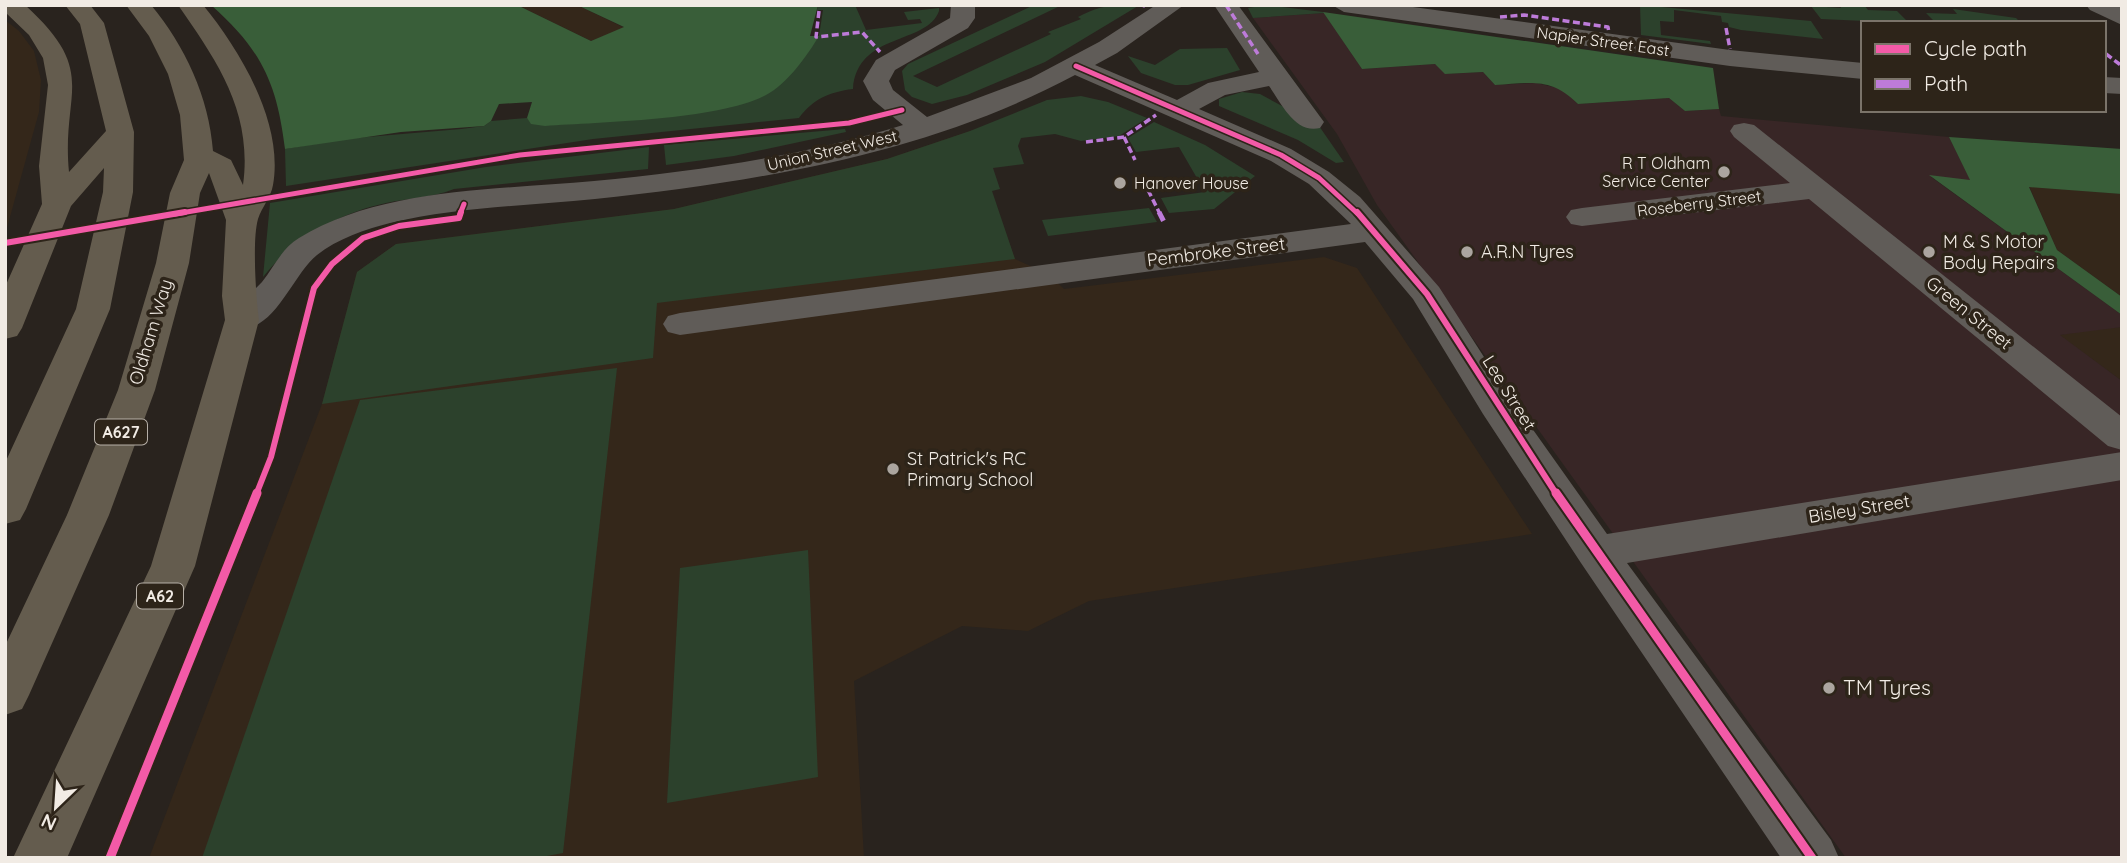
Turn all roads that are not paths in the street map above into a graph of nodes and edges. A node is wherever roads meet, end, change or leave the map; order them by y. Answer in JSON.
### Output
{"nodes":[{"id":1,"x":11,"y":5,"type":"edge"},
{"id":2,"x":76,"y":5,"type":"edge"},
{"id":3,"x":138,"y":5,"type":"edge"},
{"id":4,"x":190,"y":5,"type":"edge"},
{"id":5,"x":963,"y":5,"type":"edge"},
{"id":6,"x":1172,"y":5,"type":"edge"},
{"id":7,"x":1226,"y":5,"type":"edge"},
{"id":8,"x":1344,"y":5,"type":"edge"},
{"id":9,"x":2098,"y":5,"type":"edge"},
{"id":10,"x":2122,"y":18,"type":"edge"},
{"id":11,"x":1076,"y":66,"type":"junction"},
{"id":12,"x":1861,"y":71,"type":"edge"},
{"id":13,"x":1275,"y":78,"type":"junction"},
{"id":14,"x":1180,"y":109,"type":"junction"},
{"id":15,"x":1310,"y":122,"type":"dead end"},
{"id":16,"x":922,"y":127,"type":"junction"},
{"id":17,"x":1744,"y":131,"type":"dead end"},
{"id":18,"x":120,"y":132,"type":"junction"},
{"id":19,"x":199,"y":156,"type":"junction"},
{"id":20,"x":1816,"y":189,"type":"junction"},
{"id":21,"x":57,"y":204,"type":"junction"},
{"id":22,"x":1582,"y":217,"type":"dead end"},
{"id":23,"x":242,"y":220,"type":"junction"},
{"id":24,"x":1373,"y":232,"type":"junction"},
{"id":25,"x":242,"y":320,"type":"junction"},
{"id":26,"x":680,"y":324,"type":"dead end"},
{"id":27,"x":5,"y":328,"type":"edge"},
{"id":28,"x":2122,"y":437,"type":"edge"},
{"id":29,"x":2122,"y":467,"type":"edge"},
{"id":30,"x":5,"y":509,"type":"edge"},
{"id":31,"x":1596,"y":552,"type":"junction"},
{"id":32,"x":5,"y":695,"type":"edge"},
{"id":33,"x":40,"y":858,"type":"edge"},
{"id":34,"x":1812,"y":858,"type":"edge"}],
"edges":[{"from":1,"to":21,"type":"highway"},
{"from":2,"to":18,"type":"highway"},
{"from":3,"to":19,"type":"highway","name":"Oldham Way"},
{"from":4,"to":23,"type":"highway","number":"A62"},
{"from":5,"to":16,"type":"street"},
{"from":6,"to":11,"type":"street","name":"Union Street West"},
{"from":7,"to":13,"type":"street"},
{"from":8,"to":12,"type":"street","name":"Napier Street East"},
{"from":9,"to":10,"type":"street"},
{"from":11,"to":14,"type":"street","name":"Lee Street"},
{"from":11,"to":16,"type":"street","name":"Union Street West"},
{"from":13,"to":14,"type":"street"},
{"from":13,"to":15,"type":"street"},
{"from":14,"to":24,"type":"street","name":"Lee Street"},
{"from":16,"to":25,"type":"street","name":"Union Street West"},
{"from":17,"to":20,"type":"street","name":"Green Street"},
{"from":18,"to":21,"type":"highway"},
{"from":18,"to":30,"type":"highway"},
{"from":19,"to":23,"type":"highway","number":"A62"},
{"from":19,"to":32,"type":"highway","name":"Oldham Way","number":"A627"},
{"from":20,"to":22,"type":"street","name":"Roseberry Street"},
{"from":20,"to":28,"type":"street","name":"Green Street"},
{"from":21,"to":27,"type":"highway"},
{"from":23,"to":25,"type":"highway","number":"A62"},
{"from":24,"to":26,"type":"street","name":"Pembroke Street"},
{"from":24,"to":31,"type":"street","name":"Lee Street"},
{"from":25,"to":33,"type":"highway","number":"A62"},
{"from":29,"to":31,"type":"street","name":"Bisley Street"},
{"from":31,"to":34,"type":"street","name":"Lee Street"}]}
